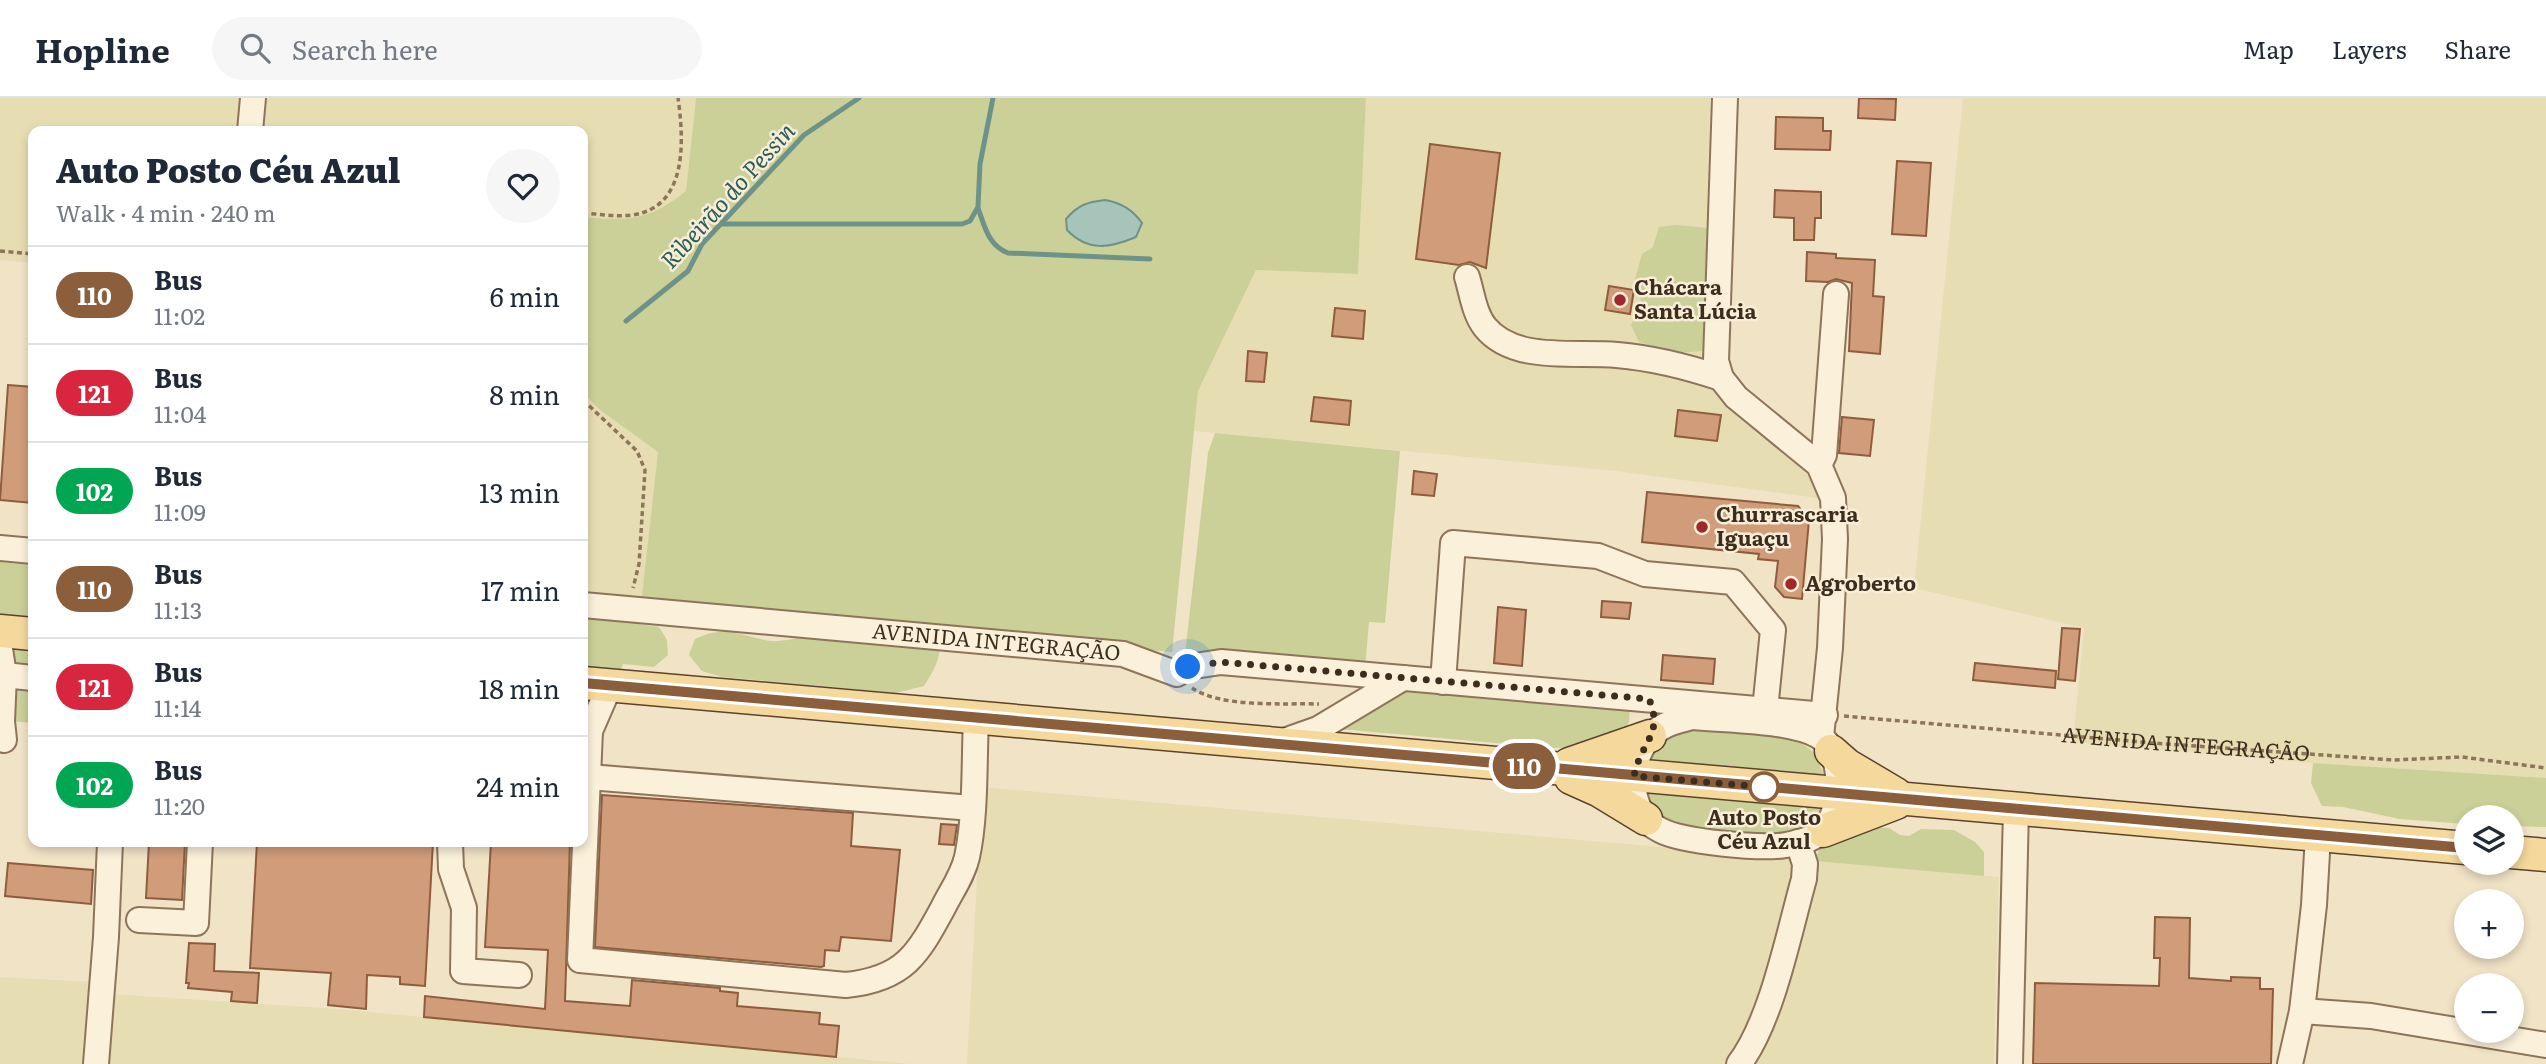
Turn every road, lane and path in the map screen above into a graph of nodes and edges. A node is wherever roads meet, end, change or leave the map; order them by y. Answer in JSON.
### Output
{"nodes":[{"id":1,"x":253,"y":98,"type":"edge"},
{"id":2,"x":678,"y":98,"type":"edge"},
{"id":3,"x":1725,"y":98,"type":"edge"},
{"id":4,"x":250,"y":126,"type":"edge"},
{"id":5,"x":588,"y":213,"type":"edge"},
{"id":6,"x":0,"y":251,"type":"edge"},
{"id":7,"x":28,"y":254,"type":"edge"},
{"id":8,"x":1467,"y":277,"type":"dead end"},
{"id":9,"x":1836,"y":294,"type":"dead end"},
{"id":10,"x":1721,"y":378,"type":"junction"},
{"id":11,"x":588,"y":405,"type":"edge"},
{"id":12,"x":1819,"y":465,"type":"junction"},
{"id":13,"x":0,"y":548,"type":"edge"},
{"id":14,"x":28,"y":551,"type":"edge"},
{"id":15,"x":588,"y":605,"type":"edge"},
{"id":16,"x":623,"y":609,"type":"junction"},
{"id":17,"x":0,"y":632,"type":"edge"},
{"id":18,"x":28,"y":634,"type":"edge"},
{"id":19,"x":0,"y":649,"type":"edge"},
{"id":20,"x":1177,"y":674,"type":"junction"},
{"id":21,"x":4,"y":675,"type":"junction"},
{"id":22,"x":28,"y":677,"type":"edge"},
{"id":23,"x":1403,"y":678,"type":"junction"},
{"id":24,"x":1443,"y":682,"type":"junction"},
{"id":25,"x":596,"y":684,"type":"edge"},
{"id":26,"x":1649,"y":699,"type":"junction"},
{"id":27,"x":1325,"y":704,"type":"dead end"},
{"id":28,"x":1765,"y":710,"type":"junction"},
{"id":29,"x":976,"y":718,"type":"junction"},
{"id":30,"x":588,"y":722,"type":"edge"},
{"id":31,"x":1653,"y":734,"type":"junction"},
{"id":32,"x":1825,"y":734,"type":"junction"},
{"id":33,"x":4,"y":740,"type":"dead end"},
{"id":34,"x":1274,"y":744,"type":"junction"},
{"id":35,"x":588,"y":762,"type":"edge"},
{"id":36,"x":1550,"y":768,"type":"junction"},
{"id":37,"x":2546,"y":768,"type":"edge"},
{"id":38,"x":1634,"y":776,"type":"junction"},
{"id":39,"x":589,"y":777,"type":"junction"},
{"id":40,"x":1839,"y":793,"type":"junction"},
{"id":41,"x":588,"y":797,"type":"edge"},
{"id":42,"x":1907,"y":799,"type":"junction"},
{"id":43,"x":972,"y":808,"type":"junction"},
{"id":44,"x":2016,"y":809,"type":"junction"},
{"id":45,"x":1646,"y":819,"type":"junction"},
{"id":46,"x":2318,"y":835,"type":"junction"},
{"id":47,"x":1810,"y":836,"type":"junction"},
{"id":48,"x":110,"y":847,"type":"edge"},
{"id":49,"x":200,"y":847,"type":"edge"},
{"id":50,"x":450,"y":847,"type":"edge"},
{"id":51,"x":586,"y":847,"type":"edge"},
{"id":52,"x":2454,"y":847,"type":"edge"},
{"id":53,"x":2524,"y":853,"type":"edge"},
{"id":54,"x":2546,"y":855,"type":"edge"},
{"id":55,"x":139,"y":920,"type":"dead end"},
{"id":56,"x":519,"y":975,"type":"dead end"},
{"id":57,"x":2302,"y":1011,"type":"junction"},
{"id":58,"x":2546,"y":1045,"type":"edge"},
{"id":59,"x":96,"y":1064,"type":"edge"},
{"id":60,"x":1739,"y":1064,"type":"edge"},
{"id":61,"x":2010,"y":1064,"type":"edge"},
{"id":62,"x":2290,"y":1064,"type":"edge"}],
"edges":[{"from":1,"to":4,"type":"street"},
{"from":2,"to":5,"type":"path"},
{"from":3,"to":10,"type":"street"},
{"from":6,"to":7,"type":"path"},
{"from":8,"to":10,"type":"street"},
{"from":9,"to":12,"type":"street"},
{"from":10,"to":12,"type":"street"},
{"from":11,"to":16,"type":"path"},
{"from":12,"to":32,"type":"street"},
{"from":13,"to":14,"type":"street"},
{"from":15,"to":16,"type":"street","name":"AVENIDA INTEGRAÇÃO"},
{"from":16,"to":20,"type":"street","name":"AVENIDA INTEGRAÇÃO"},
{"from":17,"to":18,"type":"main road"},
{"from":19,"to":21,"type":"street"},
{"from":20,"to":23,"type":"street"},
{"from":20,"to":27,"type":"path"},
{"from":21,"to":22,"type":"street"},
{"from":21,"to":33,"type":"street"},
{"from":23,"to":24,"type":"street"},
{"from":23,"to":34,"type":"street"},
{"from":24,"to":26,"type":"street"},
{"from":24,"to":28,"type":"street"},
{"from":25,"to":29,"type":"main road"},
{"from":25,"to":30,"type":"street"},
{"from":26,"to":28,"type":"street"},
{"from":26,"to":31,"type":"street"},
{"from":28,"to":32,"type":"street"},
{"from":29,"to":34,"type":"main road"},
{"from":29,"to":43,"type":"street"},
{"from":31,"to":32,"type":"street"},
{"from":31,"to":36,"type":"main road"},
{"from":31,"to":38,"type":"street"},
{"from":32,"to":37,"type":"path","name":"AVENIDA INTEGRAÇÃO"},
{"from":32,"to":40,"type":"street"},
{"from":32,"to":42,"type":"main road"},
{"from":34,"to":36,"type":"main road"},
{"from":35,"to":39,"type":"street"},
{"from":36,"to":38,"type":"main road"},
{"from":36,"to":45,"type":"main road"},
{"from":38,"to":40,"type":"main road"},
{"from":38,"to":45,"type":"street"},
{"from":39,"to":41,"type":"street"},
{"from":39,"to":43,"type":"street"},
{"from":40,"to":42,"type":"main road"},
{"from":40,"to":47,"type":"street"},
{"from":42,"to":44,"type":"main road"},
{"from":42,"to":47,"type":"main road"},
{"from":43,"to":51,"type":"street"},
{"from":44,"to":46,"type":"main road"},
{"from":44,"to":61,"type":"street"},
{"from":45,"to":47,"type":"street"},
{"from":46,"to":52,"type":"main road"},
{"from":46,"to":57,"type":"street"},
{"from":47,"to":60,"type":"street"},
{"from":48,"to":59,"type":"street"},
{"from":49,"to":55,"type":"street"},
{"from":50,"to":56,"type":"street"},
{"from":53,"to":54,"type":"main road"},
{"from":57,"to":58,"type":"street"},
{"from":57,"to":62,"type":"street"}]}
